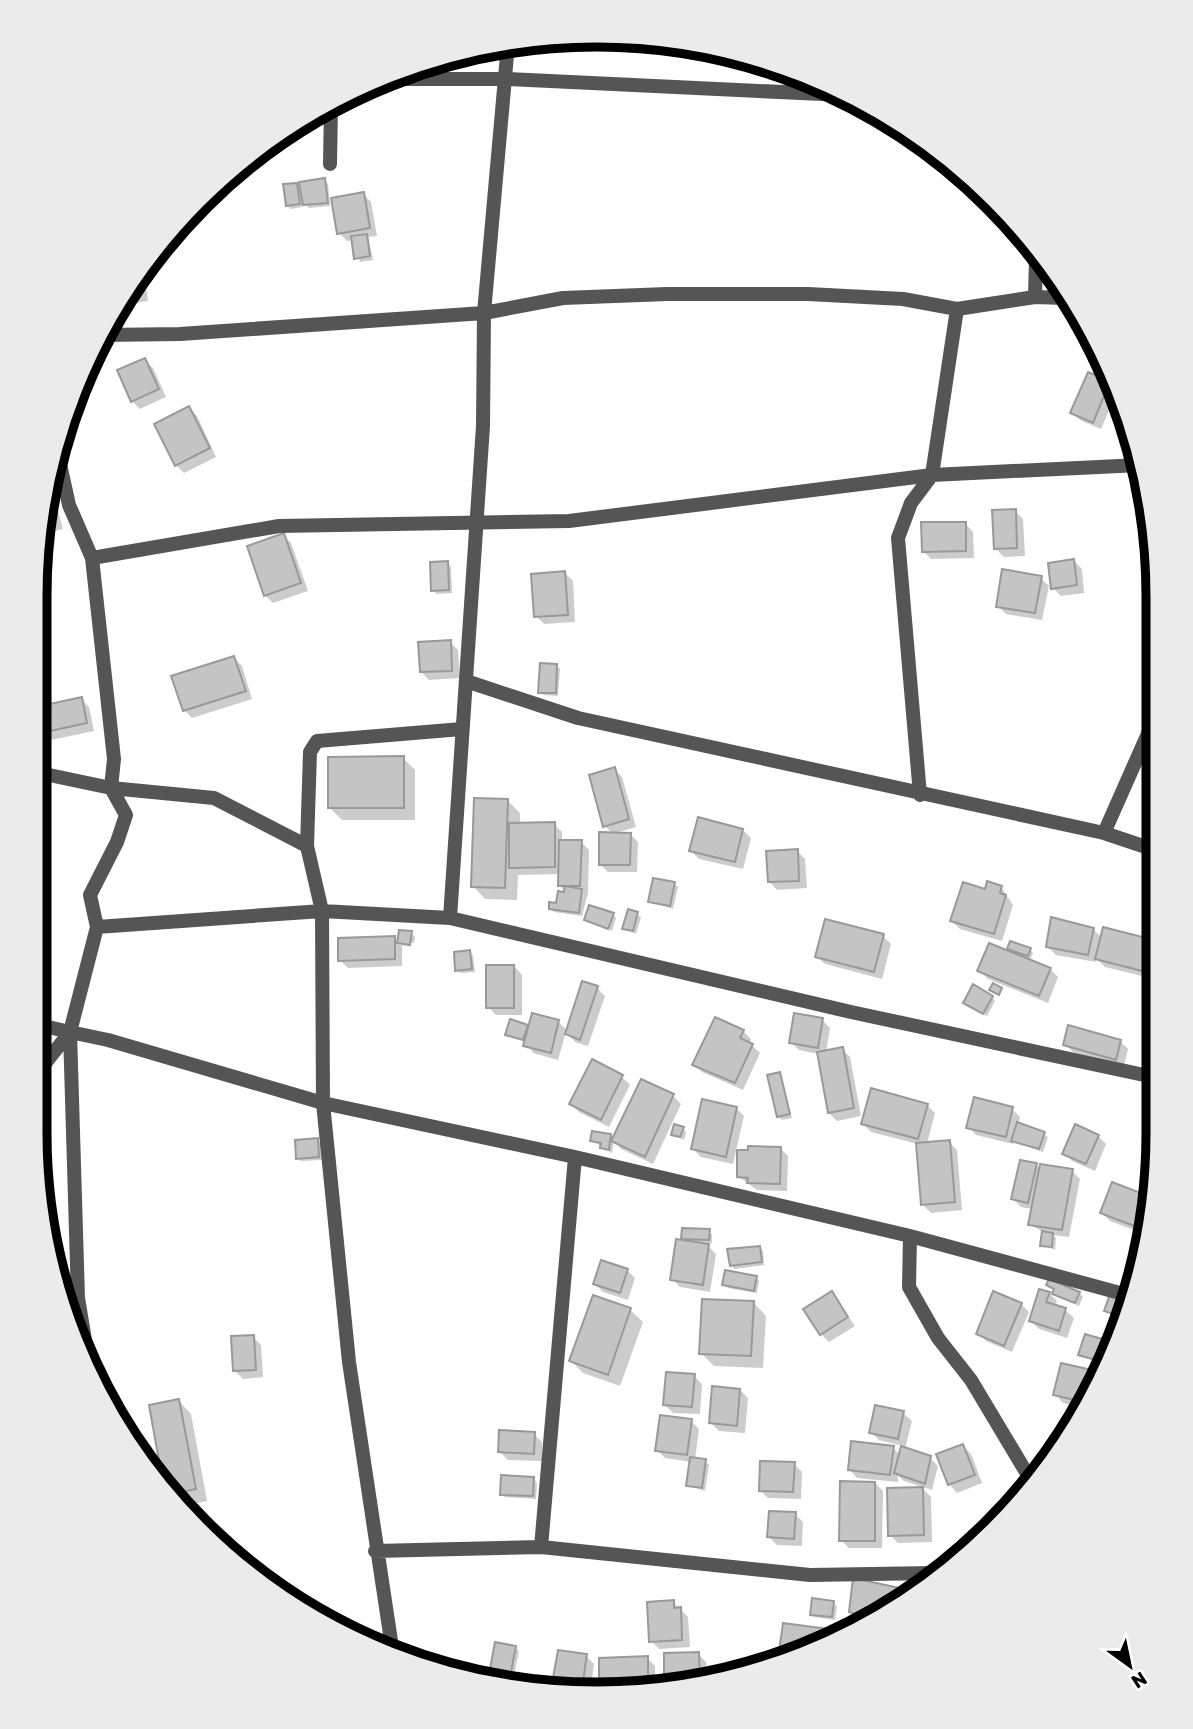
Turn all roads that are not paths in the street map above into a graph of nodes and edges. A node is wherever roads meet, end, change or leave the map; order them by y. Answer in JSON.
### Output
{"nodes":[{"id":1,"x":508,"y":55,"type":"edge"},
{"id":2,"x":412,"y":79,"type":"edge"},
{"id":3,"x":506,"y":79,"type":"junction"},
{"id":4,"x":817,"y":94,"type":"edge"},
{"id":5,"x":331,"y":116,"type":"edge"},
{"id":6,"x":330,"y":163,"type":"dead end"},
{"id":7,"x":1036,"y":267,"type":"edge"},
{"id":8,"x":1035,"y":297,"type":"junction"},
{"id":9,"x":1057,"y":298,"type":"edge"},
{"id":10,"x":957,"y":309,"type":"junction"},
{"id":11,"x":484,"y":313,"type":"junction"},
{"id":12,"x":114,"y":335,"type":"edge"},
{"id":13,"x":1130,"y":465,"type":"edge"},
{"id":14,"x":61,"y":475,"type":"edge"},
{"id":15,"x":932,"y":475,"type":"junction"},
{"id":16,"x":477,"y":521,"type":"junction"},
{"id":17,"x":92,"y":558,"type":"junction"},
{"id":18,"x":466,"y":681,"type":"junction"},
{"id":19,"x":463,"y":729,"type":"junction"},
{"id":20,"x":1146,"y":738,"type":"edge"},
{"id":21,"x":47,"y":775,"type":"edge"},
{"id":22,"x":111,"y":788,"type":"junction"},
{"id":23,"x":920,"y":795,"type":"junction"},
{"id":24,"x":1104,"y":833,"type":"junction"},
{"id":25,"x":307,"y":846,"type":"junction"},
{"id":26,"x":1146,"y":848,"type":"edge"},
{"id":27,"x":322,"y":911,"type":"junction"},
{"id":28,"x":450,"y":918,"type":"junction"},
{"id":29,"x":97,"y":927,"type":"junction"},
{"id":30,"x":47,"y":1027,"type":"edge"},
{"id":31,"x":70,"y":1032,"type":"junction"},
{"id":32,"x":47,"y":1061,"type":"edge"},
{"id":33,"x":1146,"y":1075,"type":"edge"},
{"id":34,"x":323,"y":1103,"type":"junction"},
{"id":35,"x":575,"y":1157,"type":"junction"},
{"id":36,"x":910,"y":1236,"type":"junction"},
{"id":37,"x":1122,"y":1293,"type":"edge"},
{"id":38,"x":72,"y":1296,"type":"edge"},
{"id":39,"x":78,"y":1298,"type":"junction"},
{"id":40,"x":84,"y":1329,"type":"edge"},
{"id":41,"x":1027,"y":1473,"type":"edge"},
{"id":42,"x":541,"y":1547,"type":"junction"},
{"id":43,"x":375,"y":1551,"type":"junction"},
{"id":44,"x":924,"y":1573,"type":"edge"},
{"id":45,"x":391,"y":1642,"type":"edge"}],
"edges":[{"from":1,"to":3,"type":"street"},
{"from":2,"to":3,"type":"street"},
{"from":3,"to":4,"type":"street"},
{"from":3,"to":11,"type":"street"},
{"from":5,"to":6,"type":"street"},
{"from":7,"to":8,"type":"street"},
{"from":8,"to":9,"type":"street"},
{"from":8,"to":10,"type":"street"},
{"from":10,"to":11,"type":"street"},
{"from":10,"to":15,"type":"street"},
{"from":11,"to":12,"type":"street"},
{"from":11,"to":16,"type":"street"},
{"from":13,"to":15,"type":"street"},
{"from":14,"to":17,"type":"street"},
{"from":15,"to":16,"type":"street"},
{"from":15,"to":23,"type":"street"},
{"from":16,"to":17,"type":"street"},
{"from":16,"to":18,"type":"street"},
{"from":17,"to":22,"type":"street"},
{"from":18,"to":19,"type":"street"},
{"from":18,"to":23,"type":"street"},
{"from":19,"to":25,"type":"street"},
{"from":19,"to":28,"type":"street"},
{"from":20,"to":24,"type":"street"},
{"from":21,"to":22,"type":"street"},
{"from":22,"to":25,"type":"street"},
{"from":22,"to":29,"type":"street"},
{"from":23,"to":24,"type":"street"},
{"from":24,"to":26,"type":"street"},
{"from":25,"to":27,"type":"street"},
{"from":27,"to":28,"type":"street"},
{"from":27,"to":29,"type":"street"},
{"from":27,"to":34,"type":"street"},
{"from":28,"to":33,"type":"street"},
{"from":29,"to":31,"type":"street"},
{"from":30,"to":31,"type":"street"},
{"from":31,"to":32,"type":"street"},
{"from":31,"to":34,"type":"street"},
{"from":31,"to":39,"type":"street"},
{"from":34,"to":35,"type":"street"},
{"from":34,"to":43,"type":"street"},
{"from":35,"to":36,"type":"street"},
{"from":35,"to":42,"type":"street"},
{"from":36,"to":37,"type":"street"},
{"from":36,"to":41,"type":"street"},
{"from":38,"to":39,"type":"street"},
{"from":39,"to":40,"type":"street"},
{"from":42,"to":43,"type":"street"},
{"from":42,"to":44,"type":"street"},
{"from":43,"to":45,"type":"street"}]}
